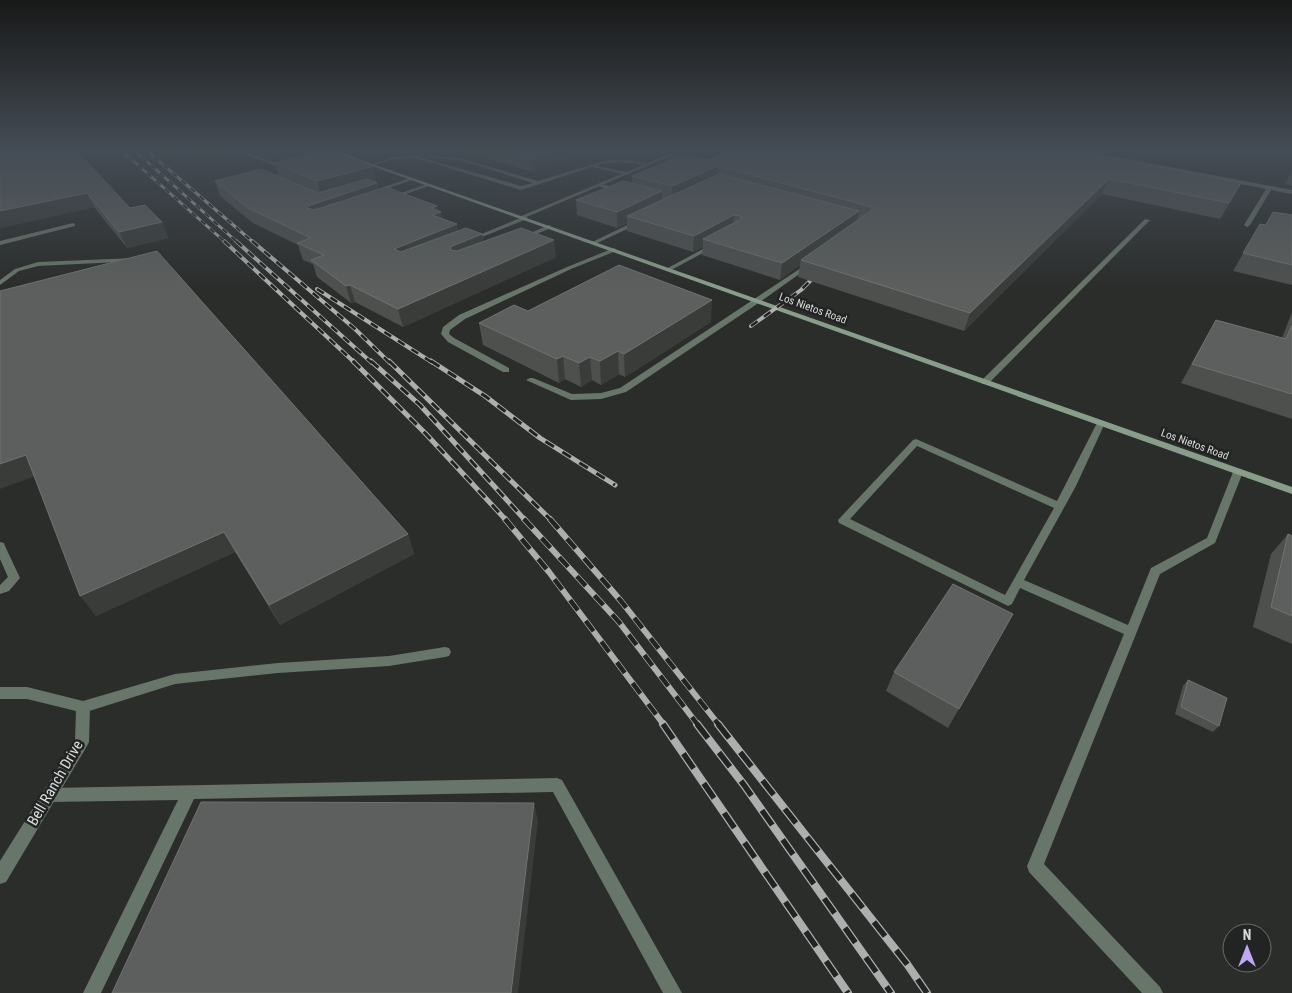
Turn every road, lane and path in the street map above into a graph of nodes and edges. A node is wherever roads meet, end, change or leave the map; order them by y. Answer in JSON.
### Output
{"nodes":[{"id":1,"x":397,"y":195,"type":"edge"},
{"id":2,"x":459,"y":195,"type":"edge"},
{"id":3,"x":576,"y":195,"type":"edge"},
{"id":4,"x":1265,"y":195,"type":"edge"},
{"id":5,"x":386,"y":199,"type":"edge"},
{"id":6,"x":524,"y":218,"type":"junction"},
{"id":7,"x":646,"y":218,"type":"edge"},
{"id":8,"x":1147,"y":220,"type":"dead end"},
{"id":9,"x":73,"y":225,"type":"dead end"},
{"id":10,"x":1247,"y":225,"type":"dead end"},
{"id":11,"x":549,"y":227,"type":"junction"},
{"id":12,"x":514,"y":241,"type":"edge"},
{"id":13,"x":593,"y":242,"type":"junction"},
{"id":14,"x":720,"y":242,"type":"edge"},
{"id":15,"x":0,"y":243,"type":"edge"},
{"id":16,"x":463,"y":243,"type":"edge"},
{"id":17,"x":614,"y":250,"type":"junction"},
{"id":18,"x":819,"y":257,"type":"edge"},
{"id":19,"x":118,"y":268,"type":"edge"},
{"id":20,"x":669,"y":270,"type":"junction"},
{"id":21,"x":0,"y":283,"type":"edge"},
{"id":22,"x":758,"y":301,"type":"junction"},
{"id":23,"x":506,"y":370,"type":"dead end"},
{"id":24,"x":530,"y":380,"type":"dead end"},
{"id":25,"x":985,"y":382,"type":"junction"},
{"id":26,"x":1101,"y":423,"type":"junction"},
{"id":27,"x":1238,"y":472,"type":"junction"},
{"id":28,"x":1292,"y":491,"type":"edge"},
{"id":29,"x":1059,"y":506,"type":"junction"},
{"id":30,"x":0,"y":546,"type":"edge"},
{"id":31,"x":1017,"y":582,"type":"junction"},
{"id":32,"x":0,"y":590,"type":"edge"},
{"id":33,"x":1131,"y":632,"type":"junction"},
{"id":34,"x":445,"y":652,"type":"dead end"},
{"id":35,"x":0,"y":693,"type":"edge"},
{"id":36,"x":83,"y":707,"type":"junction"},
{"id":37,"x":189,"y":793,"type":"junction"},
{"id":38,"x":50,"y":795,"type":"junction"},
{"id":39,"x":0,"y":876,"type":"edge"},
{"id":40,"x":92,"y":993,"type":"edge"},
{"id":41,"x":673,"y":993,"type":"edge"},
{"id":42,"x":1154,"y":993,"type":"edge"}],
"edges":[{"from":1,"to":5,"type":"street"},
{"from":2,"to":6,"type":"main road","name":"Los Nietos Road"},
{"from":3,"to":6,"type":"street"},
{"from":4,"to":10,"type":"street"},
{"from":6,"to":11,"type":"main road","name":"Los Nietos Road"},
{"from":6,"to":16,"type":"street"},
{"from":7,"to":13,"type":"street"},
{"from":8,"to":25,"type":"street"},
{"from":9,"to":15,"type":"street"},
{"from":11,"to":12,"type":"street"},
{"from":11,"to":13,"type":"main road","name":"Los Nietos Road"},
{"from":13,"to":17,"type":"main road","name":"Los Nietos Road"},
{"from":14,"to":20,"type":"street"},
{"from":17,"to":20,"type":"main road","name":"Los Nietos Road"},
{"from":17,"to":23,"type":"street"},
{"from":18,"to":22,"type":"street"},
{"from":19,"to":21,"type":"street"},
{"from":20,"to":22,"type":"main road","name":"Los Nietos Road"},
{"from":22,"to":24,"type":"street"},
{"from":22,"to":25,"type":"main road","name":"Los Nietos Road"},
{"from":25,"to":26,"type":"main road","name":"Los Nietos Road"},
{"from":26,"to":27,"type":"main road","name":"Los Nietos Road"},
{"from":26,"to":29,"type":"street"},
{"from":27,"to":28,"type":"main road","name":"Los Nietos Road"},
{"from":27,"to":33,"type":"street"},
{"from":29,"to":31,"type":"street"},
{"from":29,"to":31,"type":"street"},
{"from":30,"to":32,"type":"street"},
{"from":31,"to":33,"type":"street"},
{"from":33,"to":42,"type":"street"},
{"from":34,"to":36,"type":"street"},
{"from":35,"to":36,"type":"street"},
{"from":36,"to":38,"type":"street","name":"Bell Ranch Drive"},
{"from":37,"to":38,"type":"street"},
{"from":37,"to":40,"type":"street"},
{"from":37,"to":41,"type":"street"},
{"from":38,"to":39,"type":"street","name":"Bell Ranch Drive"}]}
